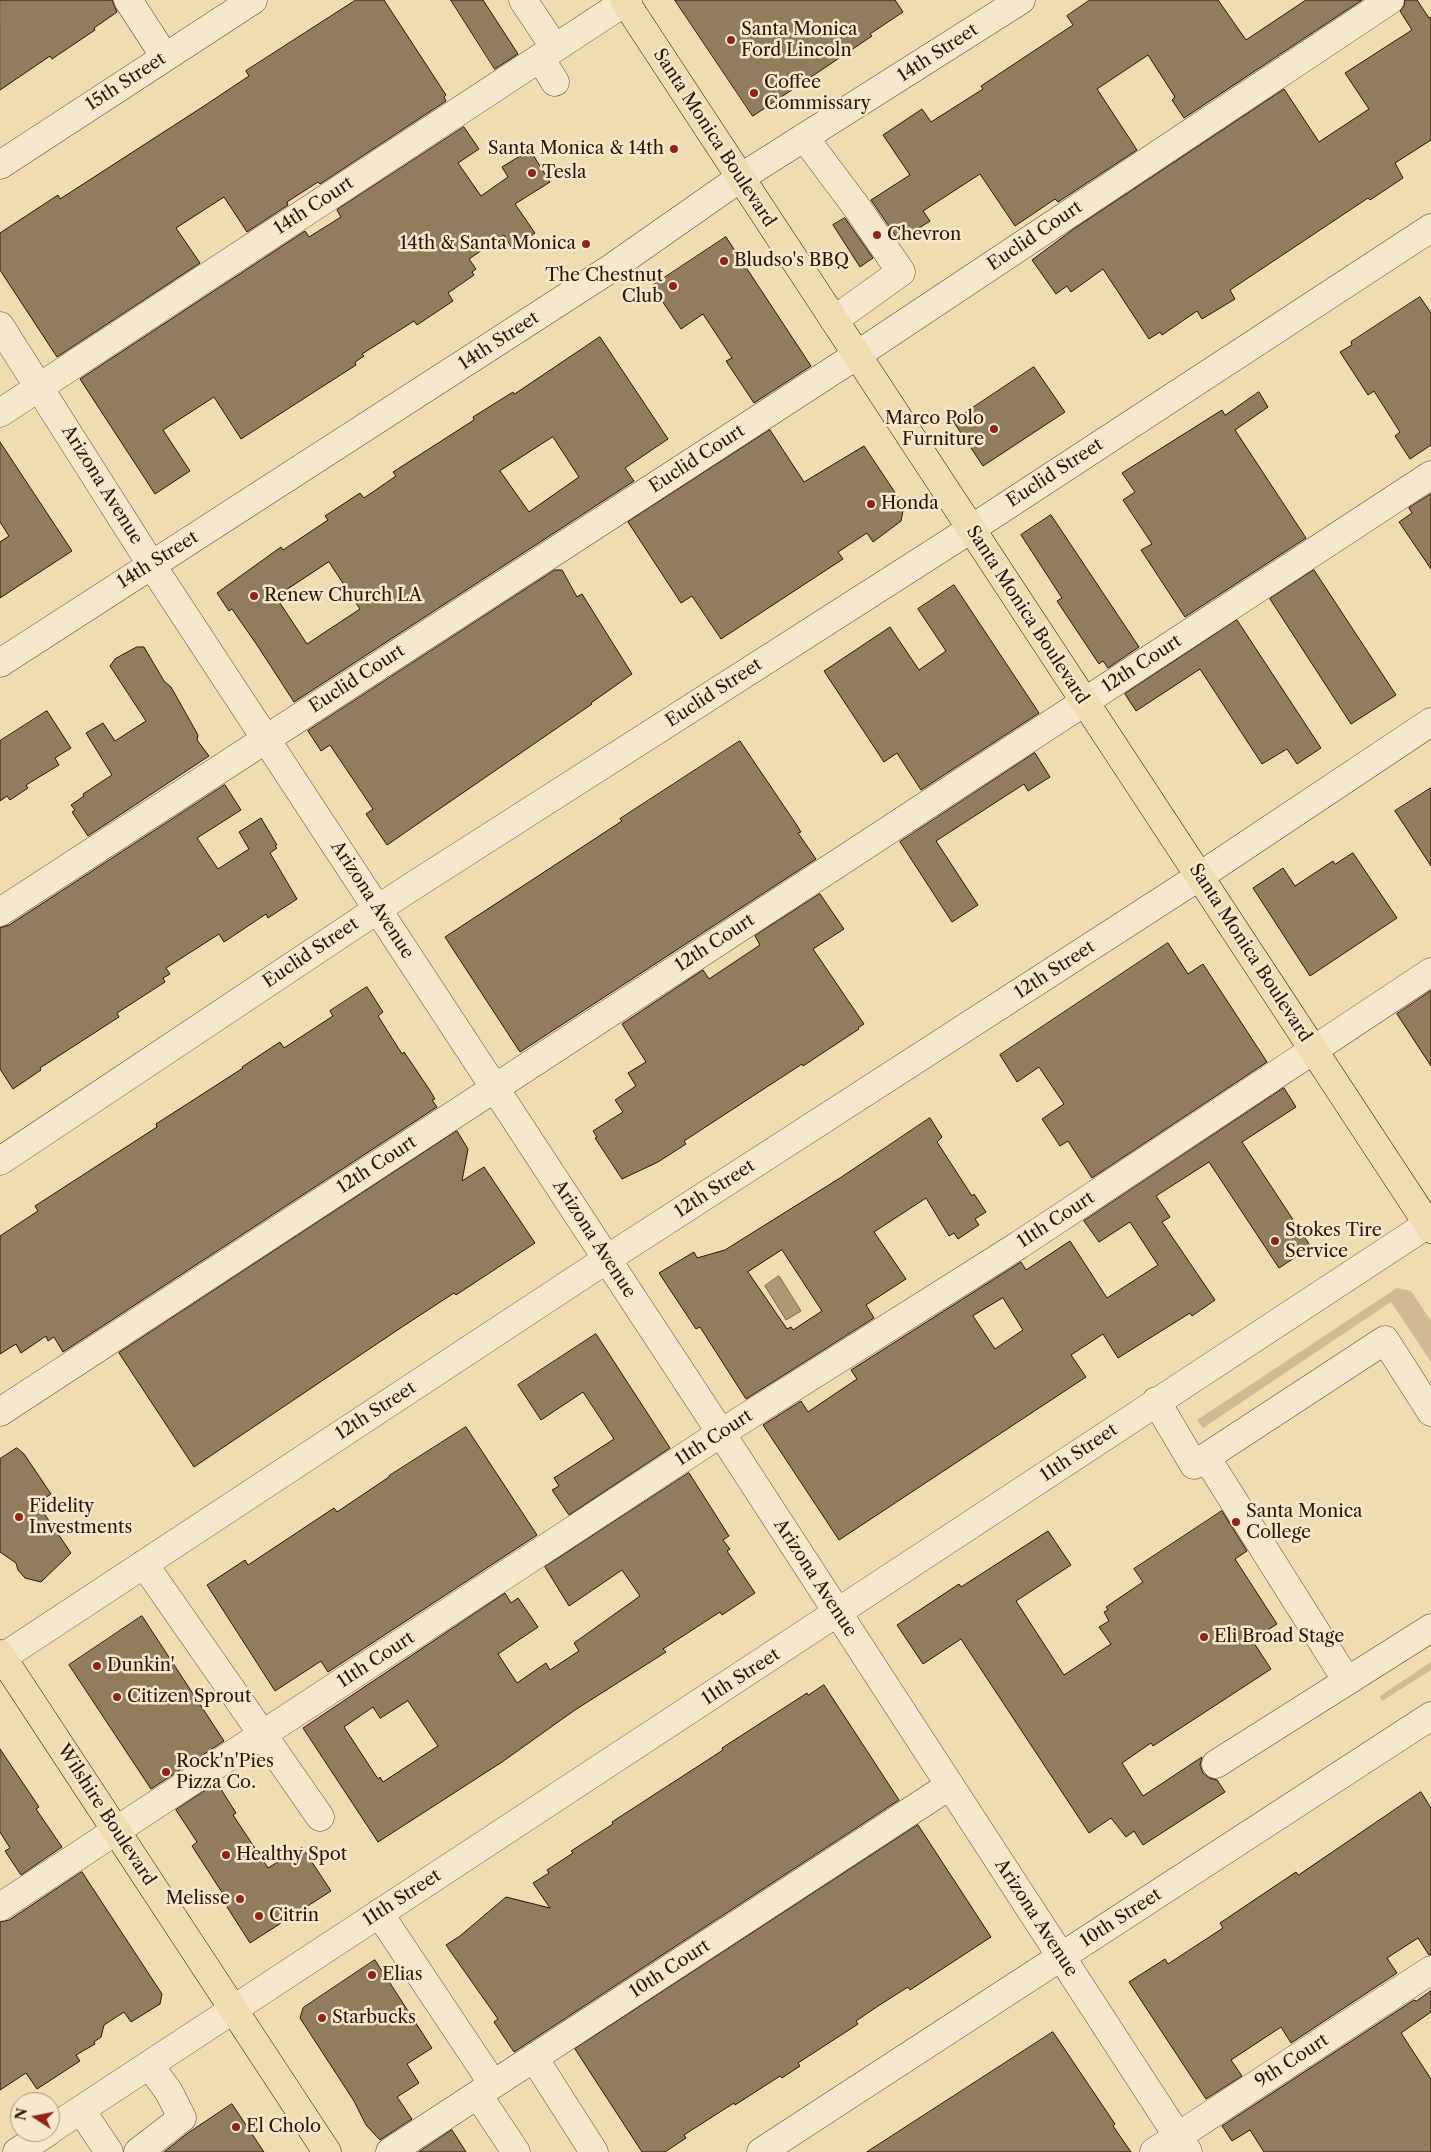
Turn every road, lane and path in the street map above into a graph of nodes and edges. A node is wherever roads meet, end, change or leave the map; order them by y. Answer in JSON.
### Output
{"nodes":[{"id":1,"x":128,"y":0,"type":"edge"},
{"id":2,"x":253,"y":0,"type":"edge"},
{"id":3,"x":523,"y":0,"type":"edge"},
{"id":4,"x":1021,"y":0,"type":"edge"},
{"id":5,"x":1390,"y":0,"type":"edge"},
{"id":6,"x":626,"y":1,"type":"edge"},
{"id":7,"x":547,"y":53,"type":"junction"},
{"id":8,"x":165,"y":57,"type":"junction"},
{"id":9,"x":555,"y":82,"type":"dead end"},
{"id":10,"x":804,"y":137,"type":"junction"},
{"id":11,"x":0,"y":166,"type":"edge"},
{"id":12,"x":740,"y":178,"type":"junction"},
{"id":13,"x":1431,"y":228,"type":"edge"},
{"id":14,"x":834,"y":320,"type":"junction"},
{"id":15,"x":0,"y":326,"type":"edge"},
{"id":16,"x":857,"y":355,"type":"junction"},
{"id":17,"x":40,"y":387,"type":"junction"},
{"id":18,"x":0,"y":413,"type":"edge"},
{"id":19,"x":1431,"y":475,"type":"edge"},
{"id":20,"x":971,"y":529,"type":"junction"},
{"id":21,"x":151,"y":564,"type":"junction"},
{"id":22,"x":0,"y":663,"type":"edge"},
{"id":23,"x":1084,"y":702,"type":"junction"},
{"id":24,"x":1431,"y":722,"type":"edge"},
{"id":25,"x":266,"y":738,"type":"junction"},
{"id":26,"x":1200,"y":876,"type":"junction"},
{"id":27,"x":378,"y":909,"type":"junction"},
{"id":28,"x":0,"y":912,"type":"edge"},
{"id":29,"x":1431,"y":972,"type":"edge"},
{"id":30,"x":1313,"y":1050,"type":"junction"},
{"id":31,"x":495,"y":1088,"type":"junction"},
{"id":32,"x":4,"y":1149,"type":"edge"},
{"id":33,"x":1430,"y":1225,"type":"edge"},
{"id":34,"x":607,"y":1259,"type":"junction"},
{"id":35,"x":1156,"y":1401,"type":"junction"},
{"id":36,"x":0,"y":1412,"type":"edge"},
{"id":37,"x":1431,"y":1412,"type":"edge"},
{"id":38,"x":721,"y":1433,"type":"junction"},
{"id":39,"x":1206,"y":1457,"type":"junction"},
{"id":40,"x":144,"y":1564,"type":"junction"},
{"id":41,"x":837,"y":1614,"type":"junction"},
{"id":42,"x":1431,"y":1628,"type":"edge"},
{"id":43,"x":1,"y":1657,"type":"edge"},
{"id":44,"x":1348,"y":1681,"type":"junction"},
{"id":45,"x":1431,"y":1716,"type":"edge"},
{"id":46,"x":263,"y":1735,"type":"junction"},
{"id":47,"x":1216,"y":1764,"type":"dead end"},
{"id":48,"x":950,"y":1786,"type":"junction"},
{"id":49,"x":320,"y":1817,"type":"dead end"},
{"id":50,"x":116,"y":1832,"type":"junction"},
{"id":51,"x":0,"y":1908,"type":"edge"},
{"id":52,"x":379,"y":1913,"type":"junction"},
{"id":53,"x":1061,"y":1957,"type":"junction"},
{"id":54,"x":1431,"y":1970,"type":"edge"},
{"id":55,"x":234,"y":2008,"type":"junction"},
{"id":56,"x":534,"y":2058,"type":"junction"},
{"id":57,"x":150,"y":2066,"type":"junction"},
{"id":58,"x":485,"y":2090,"type":"junction"},
{"id":59,"x":81,"y":2110,"type":"junction"},
{"id":60,"x":60,"y":2124,"type":"edge"},
{"id":61,"x":32,"y":2142,"type":"edge"},
{"id":62,"x":1183,"y":2144,"type":"edge"},
{"id":63,"x":17,"y":2152,"type":"edge"},
{"id":64,"x":109,"y":2152,"type":"edge"},
{"id":65,"x":138,"y":2152,"type":"edge"},
{"id":66,"x":327,"y":2152,"type":"edge"},
{"id":67,"x":390,"y":2152,"type":"edge"},
{"id":68,"x":516,"y":2152,"type":"edge"},
{"id":69,"x":594,"y":2152,"type":"edge"},
{"id":70,"x":761,"y":2152,"type":"edge"},
{"id":71,"x":1154,"y":2152,"type":"edge"}],
"edges":[{"from":1,"to":8,"type":"street"},
{"from":2,"to":8,"type":"street","name":"15th Street"},
{"from":3,"to":7,"type":"street"},
{"from":4,"to":10,"type":"street","name":"14th Street"},
{"from":5,"to":16,"type":"street","name":"Euclid Court"},
{"from":6,"to":7,"type":"street","name":"14th Court"},
{"from":6,"to":12,"type":"main road","name":"Santa Monica Boulevard"},
{"from":7,"to":9,"type":"street"},
{"from":7,"to":17,"type":"street","name":"14th Court"},
{"from":8,"to":11,"type":"street","name":"15th Street"},
{"from":10,"to":12,"type":"street","name":"14th Street"},
{"from":10,"to":14,"type":"street"},
{"from":12,"to":14,"type":"main road","name":"Santa Monica Boulevard"},
{"from":12,"to":21,"type":"street","name":"14th Street"},
{"from":13,"to":20,"type":"street","name":"Euclid Street"},
{"from":14,"to":16,"type":"main road","name":"Santa Monica Boulevard"},
{"from":15,"to":17,"type":"street","name":"Arizona Avenue"},
{"from":16,"to":20,"type":"main road","name":"Santa Monica Boulevard"},
{"from":16,"to":25,"type":"street","name":"Euclid Court"},
{"from":17,"to":18,"type":"street","name":"14th Court"},
{"from":17,"to":21,"type":"street","name":"Arizona Avenue"},
{"from":19,"to":23,"type":"street","name":"12th Court"},
{"from":20,"to":23,"type":"main road","name":"Santa Monica Boulevard"},
{"from":20,"to":27,"type":"street","name":"Euclid Street"},
{"from":21,"to":22,"type":"street","name":"14th Street"},
{"from":21,"to":25,"type":"street","name":"Arizona Avenue"},
{"from":23,"to":26,"type":"main road","name":"Santa Monica Boulevard"},
{"from":23,"to":31,"type":"street","name":"12th Court"},
{"from":24,"to":26,"type":"street","name":"12th Street"},
{"from":25,"to":27,"type":"street","name":"Arizona Avenue"},
{"from":25,"to":28,"type":"street","name":"Euclid Court"},
{"from":26,"to":30,"type":"main road","name":"Santa Monica Boulevard"},
{"from":26,"to":34,"type":"street","name":"12th Street"},
{"from":27,"to":31,"type":"street","name":"Arizona Avenue"},
{"from":27,"to":32,"type":"street","name":"Euclid Street"},
{"from":29,"to":30,"type":"street","name":"11th Court"},
{"from":30,"to":33,"type":"main road","name":"Santa Monica Boulevard"},
{"from":30,"to":38,"type":"street","name":"11th Court"},
{"from":31,"to":34,"type":"street","name":"Arizona Avenue"},
{"from":31,"to":36,"type":"street","name":"12th Court"},
{"from":33,"to":35,"type":"street","name":"11th Street"},
{"from":34,"to":38,"type":"street","name":"Arizona Avenue"},
{"from":34,"to":40,"type":"street","name":"12th Street"},
{"from":35,"to":39,"type":"street"},
{"from":35,"to":41,"type":"street","name":"11th Street"},
{"from":37,"to":39,"type":"street"},
{"from":38,"to":41,"type":"street","name":"Arizona Avenue"},
{"from":38,"to":46,"type":"street","name":"11th Court"},
{"from":39,"to":44,"type":"street"},
{"from":40,"to":43,"type":"street","name":"12th Street"},
{"from":40,"to":46,"type":"street"},
{"from":41,"to":48,"type":"street","name":"Arizona Avenue"},
{"from":41,"to":52,"type":"street","name":"11th Street"},
{"from":42,"to":44,"type":"street"},
{"from":43,"to":50,"type":"main road","name":"Wilshire Boulevard"},
{"from":44,"to":47,"type":"street"},
{"from":45,"to":53,"type":"street","name":"10th Street"},
{"from":46,"to":49,"type":"street"},
{"from":46,"to":50,"type":"street","name":"11th Court"},
{"from":48,"to":53,"type":"street","name":"Arizona Avenue"},
{"from":48,"to":56,"type":"street","name":"10th Court"},
{"from":50,"to":51,"type":"street","name":"11th Court"},
{"from":50,"to":55,"type":"main road","name":"Wilshire Boulevard"},
{"from":52,"to":55,"type":"street","name":"11th Street"},
{"from":52,"to":58,"type":"street"},
{"from":53,"to":62,"type":"street","name":"Arizona Avenue"},
{"from":53,"to":70,"type":"street","name":"10th Street"},
{"from":54,"to":62,"type":"street","name":"9th Court"},
{"from":55,"to":57,"type":"street","name":"11th Street"},
{"from":55,"to":66,"type":"main road","name":"Wilshire Boulevard"},
{"from":56,"to":58,"type":"street","name":"10th Court"},
{"from":56,"to":69,"type":"street"},
{"from":57,"to":59,"type":"street","name":"11th Street"},
{"from":57,"to":65,"type":"street"},
{"from":58,"to":67,"type":"street","name":"10th Court"},
{"from":58,"to":68,"type":"street"},
{"from":59,"to":60,"type":"street","name":"11th Street"},
{"from":59,"to":64,"type":"street"},
{"from":61,"to":63,"type":"street","name":"11th Street"},
{"from":62,"to":71,"type":"street","name":"9th Court"}]}
